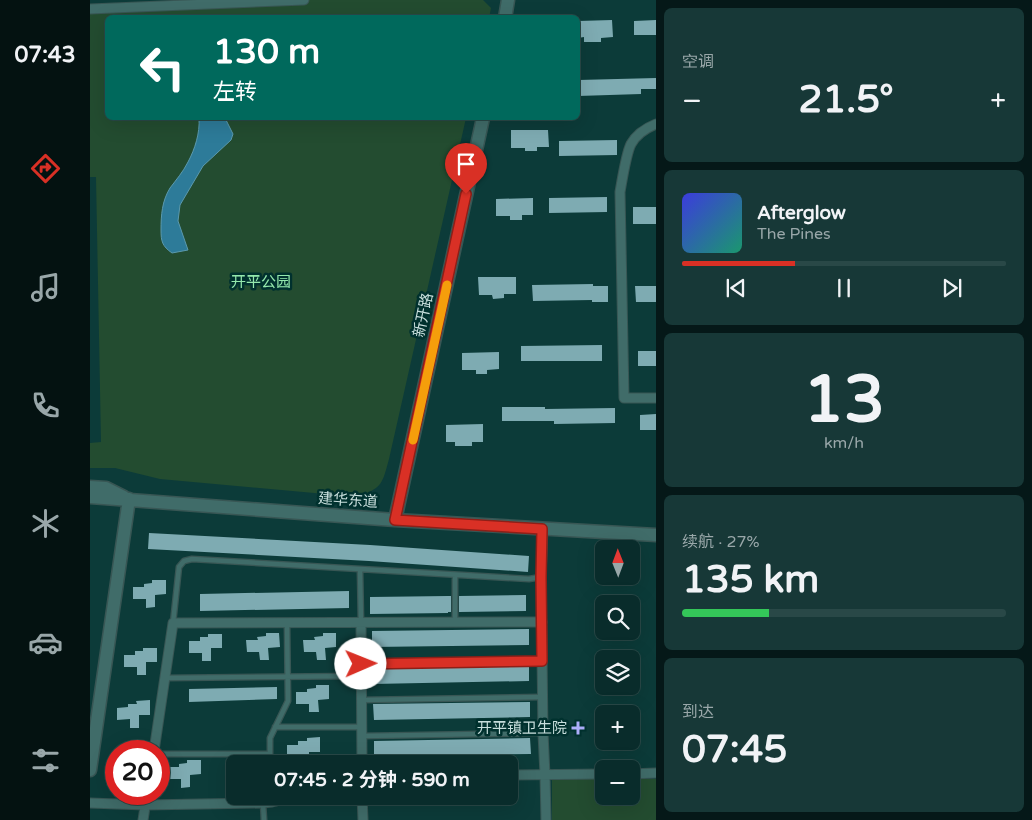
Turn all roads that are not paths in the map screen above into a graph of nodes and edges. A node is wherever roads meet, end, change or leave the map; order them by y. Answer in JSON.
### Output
{"nodes":[{"id":1,"x":304,"y":0,"type":"edge"},
{"id":2,"x":508,"y":0,"type":"edge"},
{"id":3,"x":90,"y":9,"type":"edge"},
{"id":4,"x":505,"y":15,"type":"edge"},
{"id":5,"x":483,"y":120,"type":"edge"},
{"id":6,"x":656,"y":124,"type":"edge"},
{"id":7,"x":656,"y":398,"type":"edge"},
{"id":8,"x":90,"y":486,"type":"edge"},
{"id":9,"x":90,"y":497,"type":"edge"},
{"id":10,"x":129,"y":499,"type":"junction"},
{"id":11,"x":395,"y":520,"type":"junction"},
{"id":12,"x":542,"y":529,"type":"junction"},
{"id":13,"x":656,"y":535,"type":"edge"},
{"id":14,"x":360,"y":570,"type":"junction"},
{"id":15,"x":454,"y":575,"type":"junction"},
{"id":16,"x":541,"y":577,"type":"junction"},
{"id":17,"x":287,"y":622,"type":"junction"},
{"id":18,"x":455,"y":622,"type":"junction"},
{"id":19,"x":542,"y":622,"type":"junction"},
{"id":20,"x":173,"y":623,"type":"junction"},
{"id":21,"x":361,"y":623,"type":"junction"},
{"id":22,"x":542,"y":661,"type":"junction"},
{"id":23,"x":361,"y":664,"type":"junction"},
{"id":24,"x":361,"y":676,"type":"junction"},
{"id":25,"x":288,"y":677,"type":"junction"},
{"id":26,"x":164,"y":678,"type":"junction"},
{"id":27,"x":542,"y":697,"type":"junction"},
{"id":28,"x":362,"y":700,"type":"junction"},
{"id":29,"x":275,"y":727,"type":"junction"},
{"id":30,"x":362,"y":731,"type":"junction"},
{"id":31,"x":543,"y":733,"type":"junction"},
{"id":32,"x":156,"y":740,"type":"edge"},
{"id":33,"x":170,"y":754,"type":"edge"},
{"id":34,"x":270,"y":754,"type":"joint"},
{"id":35,"x":362,"y":755,"type":"edge"},
{"id":36,"x":90,"y":770,"type":"edge"},
{"id":37,"x":656,"y":773,"type":"edge"},
{"id":38,"x":595,"y":774,"type":"edge"},
{"id":39,"x":640,"y":774,"type":"edge"},
{"id":40,"x":518,"y":775,"type":"edge"},
{"id":41,"x":545,"y":775,"type":"junction"},
{"id":42,"x":226,"y":802,"type":"edge"},
{"id":43,"x":90,"y":804,"type":"edge"},
{"id":44,"x":105,"y":804,"type":"edge"},
{"id":45,"x":170,"y":804,"type":"edge"},
{"id":46,"x":146,"y":805,"type":"edge"},
{"id":47,"x":268,"y":805,"type":"edge"},
{"id":48,"x":362,"y":805,"type":"edge"},
{"id":49,"x":143,"y":820,"type":"edge"},
{"id":50,"x":264,"y":820,"type":"edge"},
{"id":51,"x":362,"y":820,"type":"edge"},
{"id":52,"x":546,"y":820,"type":"edge"}],
"edges":[{"from":1,"to":3,"type":"street"},
{"from":2,"to":4,"type":"main road"},
{"from":5,"to":11,"type":"main road","name":"新开路"},
{"from":6,"to":7,"type":"street"},
{"from":8,"to":10,"type":"main road","name":"建华东道"},
{"from":9,"to":10,"type":"main road","name":"建华东道"},
{"from":10,"to":11,"type":"main road","name":"建华东道"},
{"from":10,"to":36,"type":"main road"},
{"from":11,"to":12,"type":"main road","name":"建华东道"},
{"from":12,"to":13,"type":"main road","name":"建华东道"},
{"from":12,"to":16,"type":"street"},
{"from":14,"to":15,"type":"lane"},
{"from":14,"to":20,"type":"lane"},
{"from":14,"to":21,"type":"lane"},
{"from":15,"to":16,"type":"lane"},
{"from":15,"to":18,"type":"lane"},
{"from":16,"to":19,"type":"street"},
{"from":17,"to":20,"type":"street"},
{"from":17,"to":21,"type":"street"},
{"from":17,"to":25,"type":"lane"},
{"from":18,"to":19,"type":"street"},
{"from":18,"to":21,"type":"street"},
{"from":19,"to":22,"type":"street"},
{"from":20,"to":26,"type":"street"},
{"from":21,"to":23,"type":"street"},
{"from":22,"to":23,"type":"lane"},
{"from":22,"to":27,"type":"street"},
{"from":23,"to":24,"type":"street"},
{"from":24,"to":25,"type":"lane"},
{"from":24,"to":28,"type":"street"},
{"from":25,"to":26,"type":"lane"},
{"from":25,"to":29,"type":"lane"},
{"from":26,"to":32,"type":"street"},
{"from":27,"to":28,"type":"lane"},
{"from":27,"to":31,"type":"street"},
{"from":28,"to":30,"type":"street"},
{"from":29,"to":30,"type":"lane"},
{"from":29,"to":34,"type":"lane"},
{"from":30,"to":31,"type":"lane"},
{"from":30,"to":35,"type":"street"},
{"from":31,"to":41,"type":"street"},
{"from":33,"to":34,"type":"lane"},
{"from":37,"to":39,"type":"street"},
{"from":38,"to":41,"type":"street"},
{"from":40,"to":41,"type":"street"},
{"from":41,"to":52,"type":"street"},
{"from":42,"to":45,"type":"street"},
{"from":43,"to":44,"type":"street"},
{"from":46,"to":49,"type":"street"},
{"from":47,"to":50,"type":"lane"},
{"from":48,"to":51,"type":"street"}]}
